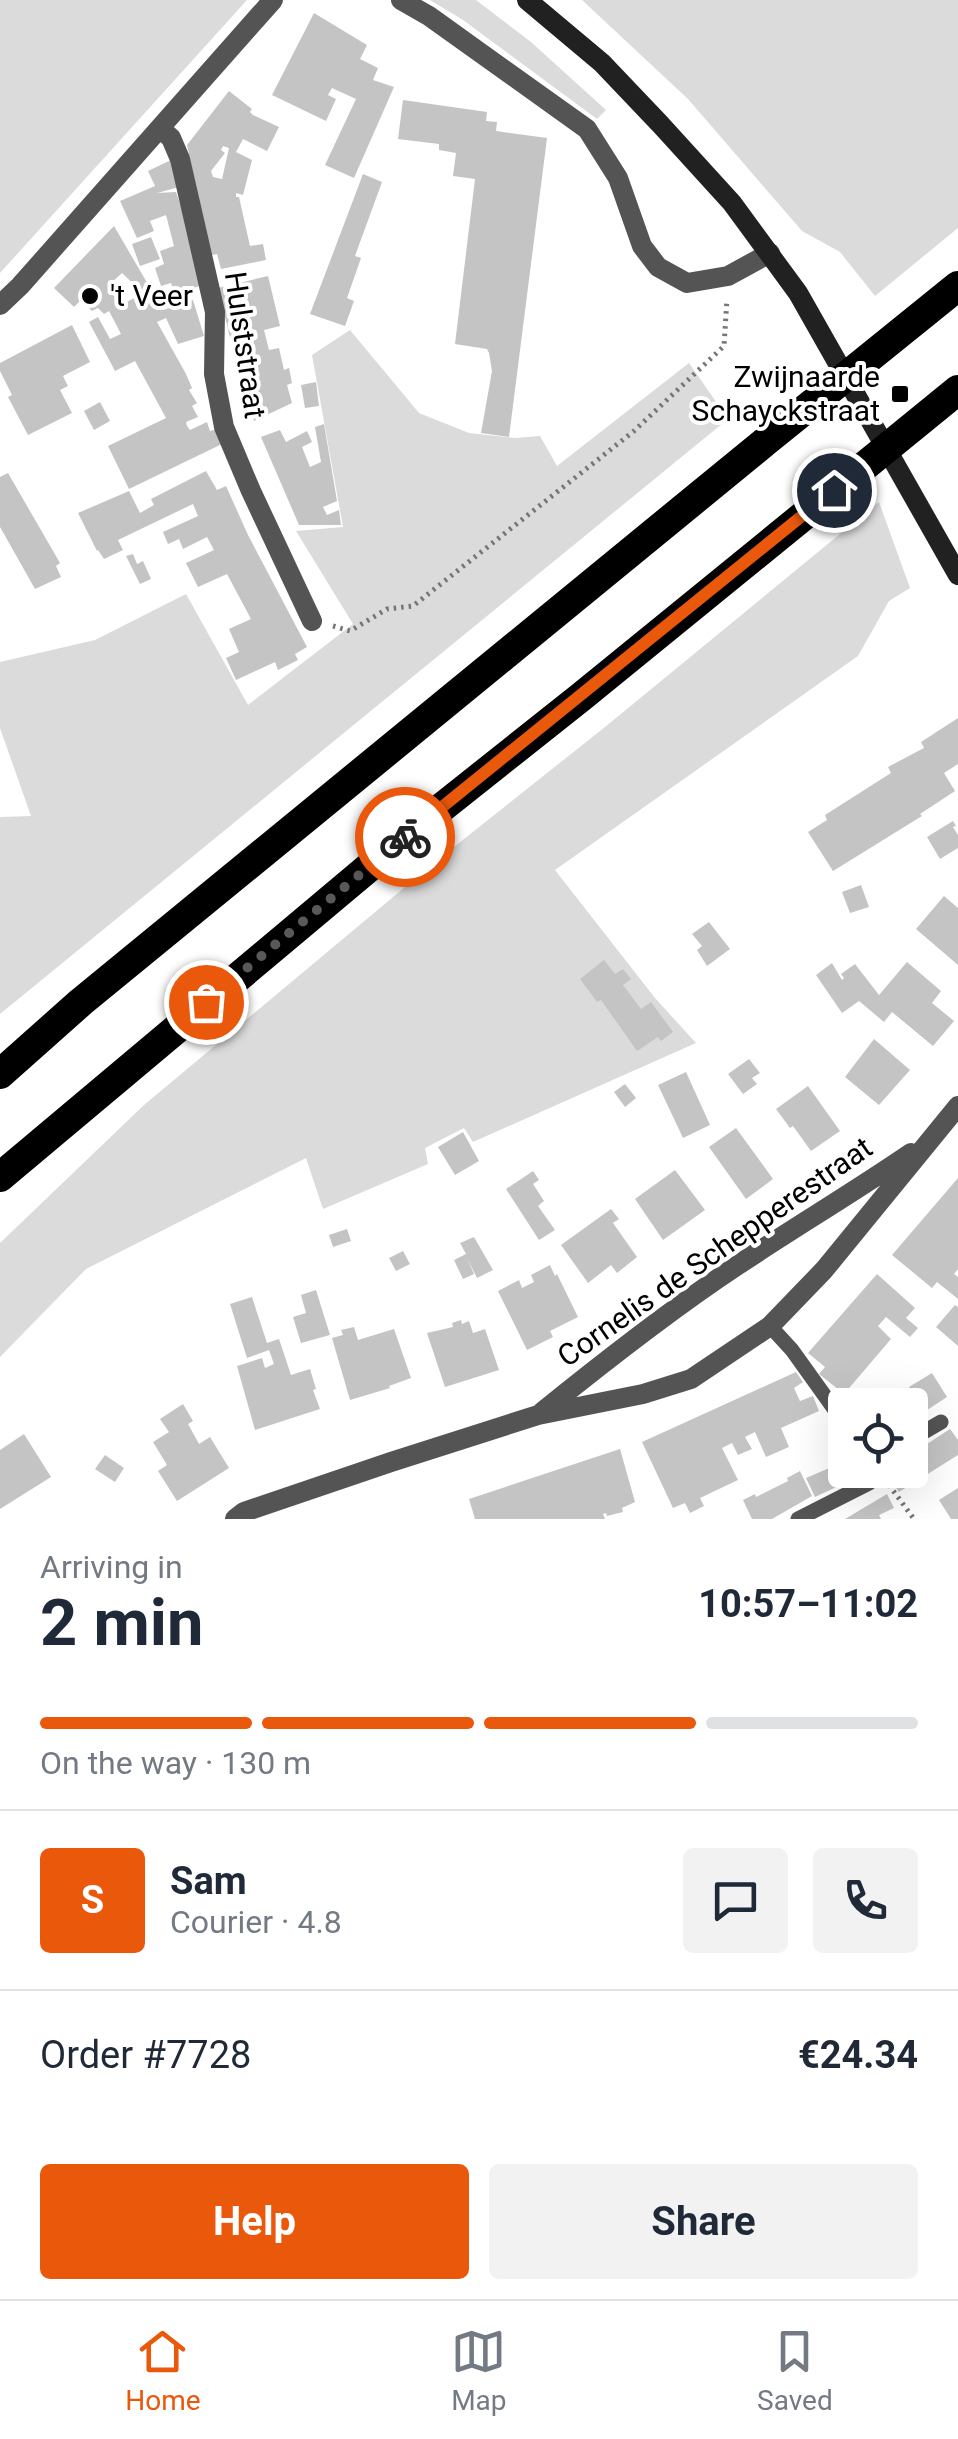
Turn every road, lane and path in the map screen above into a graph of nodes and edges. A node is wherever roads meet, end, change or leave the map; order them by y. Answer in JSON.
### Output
{"nodes":[{"id":1,"x":272,"y":0,"type":"edge"},
{"id":2,"x":401,"y":0,"type":"edge"},
{"id":3,"x":528,"y":0,"type":"edge"},
{"id":4,"x":160,"y":128,"type":"junction"},
{"id":5,"x":770,"y":252,"type":"junction"},
{"id":6,"x":728,"y":276,"type":"junction"},
{"id":7,"x":949,"y":294,"type":"edge"},
{"id":8,"x":0,"y":305,"type":"edge"},
{"id":9,"x":958,"y":390,"type":"edge"},
{"id":10,"x":955,"y":561,"type":"edge"},
{"id":11,"x":312,"y":622,"type":"joint"},
{"id":12,"x":0,"y":1074,"type":"edge"},
{"id":13,"x":958,"y":1106,"type":"edge"},
{"id":14,"x":929,"y":1140,"type":"junction"},
{"id":15,"x":0,"y":1177,"type":"edge"},
{"id":16,"x":770,"y":1326,"type":"junction"},
{"id":17,"x":828,"y":1400,"type":"edge"},
{"id":18,"x":538,"y":1415,"type":"junction"},
{"id":19,"x":941,"y":1422,"type":"dead end"},
{"id":20,"x":928,"y":1430,"type":"edge"},
{"id":21,"x":857,"y":1488,"type":"edge"},
{"id":22,"x":891,"y":1488,"type":"edge"},
{"id":23,"x":235,"y":1519,"type":"edge"},
{"id":24,"x":798,"y":1519,"type":"edge"},
{"id":25,"x":914,"y":1519,"type":"edge"}],
"edges":[{"from":1,"to":4,"type":"street"},
{"from":2,"to":6,"type":"street"},
{"from":3,"to":5,"type":"main road"},
{"from":4,"to":8,"type":"street"},
{"from":4,"to":11,"type":"street","name":"Hulststraat"},
{"from":5,"to":6,"type":"street"},
{"from":5,"to":10,"type":"main road"},
{"from":6,"to":11,"type":"path"},
{"from":7,"to":12,"type":"highway"},
{"from":9,"to":15,"type":"highway"},
{"from":13,"to":14,"type":"street","name":"Cornelis de Schepperestraat"},
{"from":14,"to":16,"type":"street","name":"Cornelis de Schepperestraat"},
{"from":14,"to":18,"type":"street","name":"Cornelis de Schepperestraat"},
{"from":16,"to":17,"type":"lane"},
{"from":16,"to":18,"type":"street","name":"Cornelis de Schepperestraat"},
{"from":18,"to":23,"type":"street","name":"Cornelis de Schepperestraat"},
{"from":19,"to":20,"type":"lane"},
{"from":21,"to":24,"type":"lane"},
{"from":22,"to":25,"type":"path"}]}
